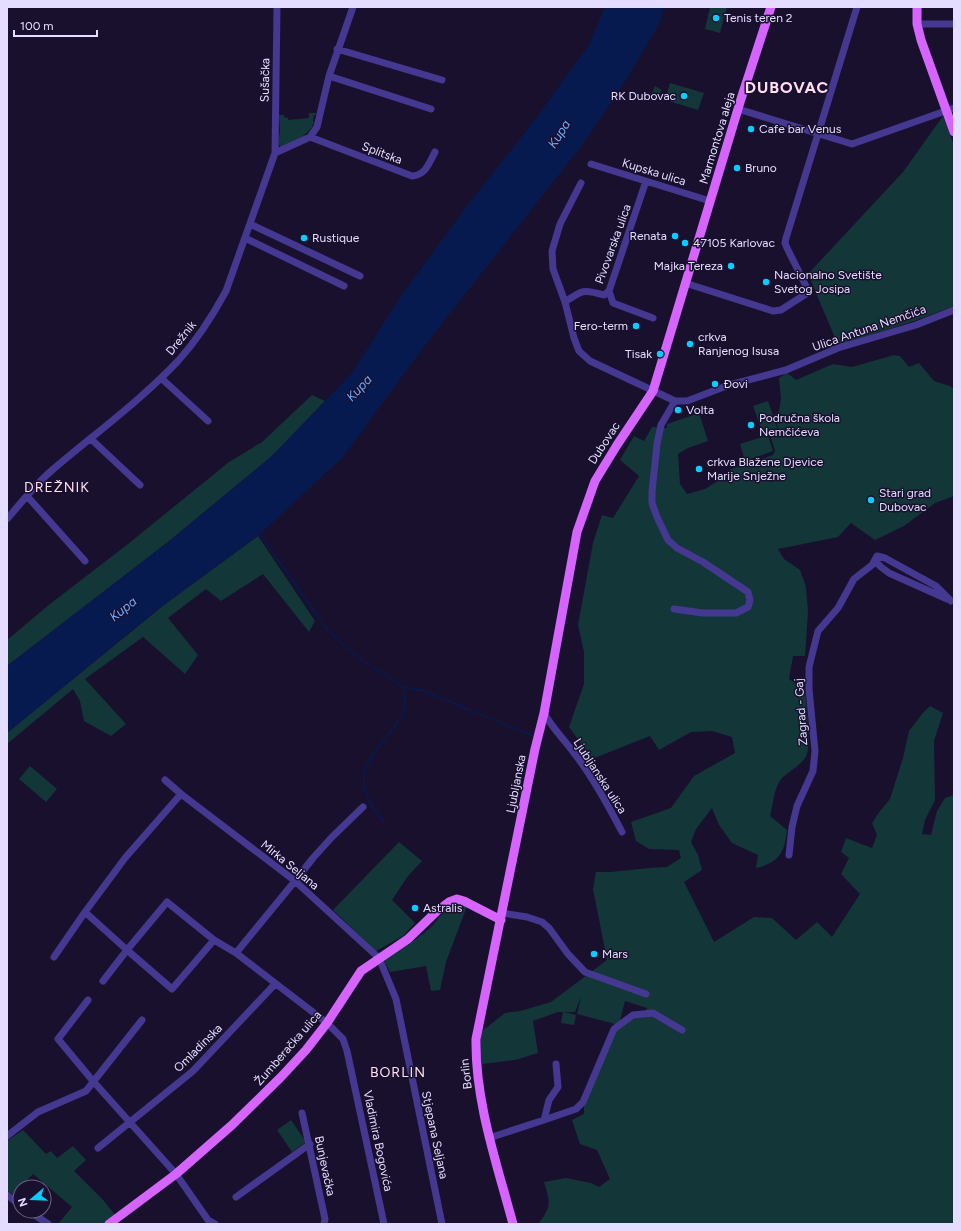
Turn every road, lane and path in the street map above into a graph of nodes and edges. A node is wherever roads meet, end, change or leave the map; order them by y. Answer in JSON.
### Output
{"nodes":[{"id":1,"x":277,"y":7,"type":"edge"},
{"id":2,"x":353,"y":7,"type":"edge"},
{"id":3,"x":771,"y":7,"type":"edge"},
{"id":4,"x":857,"y":7,"type":"edge"},
{"id":5,"x":917,"y":7,"type":"edge"},
{"id":6,"x":917,"y":24,"type":"junction"},
{"id":7,"x":954,"y":24,"type":"edge"},
{"id":8,"x":337,"y":49,"type":"junction"},
{"id":9,"x":328,"y":76,"type":"junction"},
{"id":10,"x":442,"y":80,"type":"dead end"},
{"id":11,"x":431,"y":109,"type":"dead end"},
{"id":12,"x":738,"y":109,"type":"junction"},
{"id":13,"x":950,"y":110,"type":"edge"},
{"id":14,"x":954,"y":132,"type":"edge"},
{"id":15,"x":819,"y":133,"type":"junction"},
{"id":16,"x":310,"y":137,"type":"junction"},
{"id":17,"x":435,"y":152,"type":"dead end"},
{"id":18,"x":275,"y":153,"type":"junction"},
{"id":19,"x":591,"y":164,"type":"dead end"},
{"id":20,"x":646,"y":181,"type":"junction"},
{"id":21,"x":581,"y":183,"type":"dead end"},
{"id":22,"x":710,"y":201,"type":"junction"},
{"id":23,"x":250,"y":224,"type":"junction"},
{"id":24,"x":245,"y":238,"type":"junction"},
{"id":25,"x":694,"y":254,"type":"joint"},
{"id":26,"x":360,"y":276,"type":"dead end"},
{"id":27,"x":685,"y":283,"type":"junction"},
{"id":28,"x":344,"y":286,"type":"dead end"},
{"id":29,"x":610,"y":291,"type":"junction"},
{"id":30,"x":565,"y":302,"type":"junction"},
{"id":31,"x":954,"y":310,"type":"edge"},
{"id":32,"x":653,"y":318,"type":"dead end"},
{"id":33,"x":161,"y":378,"type":"junction"},
{"id":34,"x":654,"y":391,"type":"junction"},
{"id":35,"x":675,"y":401,"type":"junction"},
{"id":36,"x":208,"y":421,"type":"dead end"},
{"id":37,"x":91,"y":438,"type":"junction"},
{"id":38,"x":140,"y":485,"type":"dead end"},
{"id":39,"x":27,"y":496,"type":"junction"},
{"id":40,"x":7,"y":519,"type":"edge"},
{"id":41,"x":876,"y":558,"type":"junction"},
{"id":42,"x":85,"y":562,"type":"dead end"},
{"id":43,"x":953,"y":602,"type":"edge"},
{"id":44,"x":674,"y":609,"type":"dead end"},
{"id":45,"x":555,"y":652,"type":"joint"},
{"id":46,"x":544,"y":714,"type":"junction"},
{"id":47,"x":165,"y":780,"type":"dead end"},
{"id":48,"x":181,"y":794,"type":"junction"},
{"id":49,"x":363,"y":807,"type":"dead end"},
{"id":50,"x":622,"y":832,"type":"dead end"},
{"id":51,"x":789,"y":855,"type":"dead end"},
{"id":52,"x":295,"y":881,"type":"junction"},
{"id":53,"x":85,"y":912,"type":"junction"},
{"id":54,"x":502,"y":917,"type":"junction"},
{"id":55,"x":214,"y":940,"type":"junction"},
{"id":56,"x":127,"y":950,"type":"junction"},
{"id":57,"x":236,"y":953,"type":"junction"},
{"id":58,"x":54,"y":957,"type":"dead end"},
{"id":59,"x":379,"y":958,"type":"junction"},
{"id":60,"x":103,"y":982,"type":"dead end"},
{"id":61,"x":275,"y":984,"type":"junction"},
{"id":62,"x":646,"y":994,"type":"dead end"},
{"id":63,"x":88,"y":1000,"type":"dead end"},
{"id":64,"x":142,"y":1020,"type":"dead end"},
{"id":65,"x":327,"y":1023,"type":"junction"},
{"id":66,"x":682,"y":1030,"type":"dead end"},
{"id":67,"x":556,"y":1064,"type":"dead end"},
{"id":68,"x":93,"y":1081,"type":"junction"},
{"id":69,"x":302,"y":1113,"type":"dead end"},
{"id":70,"x":544,"y":1120,"type":"junction"},
{"id":71,"x":130,"y":1122,"type":"junction"},
{"id":72,"x":7,"y":1136,"type":"edge"},
{"id":73,"x":489,"y":1138,"type":"junction"},
{"id":74,"x":310,"y":1144,"type":"junction"},
{"id":75,"x":98,"y":1148,"type":"dead end"},
{"id":76,"x":176,"y":1174,"type":"junction"},
{"id":77,"x":236,"y":1197,"type":"dead end"},
{"id":78,"x":109,"y":1224,"type":"edge"},
{"id":79,"x":215,"y":1224,"type":"edge"},
{"id":80,"x":324,"y":1224,"type":"edge"},
{"id":81,"x":384,"y":1224,"type":"edge"},
{"id":82,"x":442,"y":1224,"type":"edge"},
{"id":83,"x":513,"y":1224,"type":"edge"}],
"edges":[{"from":1,"to":18,"type":"street","name":"Sušačka"},
{"from":2,"to":8,"type":"street"},
{"from":3,"to":12,"type":"main road","name":"Marmontova aleja"},
{"from":4,"to":15,"type":"street"},
{"from":5,"to":6,"type":"main road"},
{"from":6,"to":7,"type":"street"},
{"from":6,"to":13,"type":"main road"},
{"from":8,"to":9,"type":"street"},
{"from":8,"to":10,"type":"street"},
{"from":9,"to":11,"type":"street"},
{"from":9,"to":16,"type":"street"},
{"from":12,"to":15,"type":"street"},
{"from":12,"to":22,"type":"main road","name":"Marmontova aleja"},
{"from":13,"to":14,"type":"main road"},
{"from":13,"to":15,"type":"street"},
{"from":15,"to":27,"type":"street"},
{"from":16,"to":17,"type":"street","name":"Splitska"},
{"from":16,"to":18,"type":"street"},
{"from":18,"to":23,"type":"street","name":"Drežnik"},
{"from":19,"to":20,"type":"street","name":"Kupska ulica"},
{"from":20,"to":22,"type":"street","name":"Kupska ulica"},
{"from":20,"to":29,"type":"street","name":"Pivovarska ulica"},
{"from":21,"to":30,"type":"street"},
{"from":22,"to":25,"type":"main road","name":"Marmontova aleja"},
{"from":23,"to":24,"type":"street","name":"Drežnik"},
{"from":23,"to":26,"type":"street"},
{"from":24,"to":28,"type":"street"},
{"from":24,"to":33,"type":"street","name":"Drežnik"},
{"from":25,"to":27,"type":"main road","name":"Dubovac"},
{"from":27,"to":34,"type":"main road","name":"Dubovac"},
{"from":29,"to":30,"type":"street","name":"Pivovarska ulica"},
{"from":29,"to":32,"type":"street"},
{"from":30,"to":34,"type":"street"},
{"from":31,"to":35,"type":"street","name":"Ulica Antuna Nemčića"},
{"from":33,"to":36,"type":"street"},
{"from":33,"to":37,"type":"street","name":"Drežnik"},
{"from":34,"to":35,"type":"street"},
{"from":34,"to":45,"type":"main road","name":"Dubovac"},
{"from":35,"to":44,"type":"street"},
{"from":37,"to":38,"type":"street"},
{"from":37,"to":39,"type":"street","name":"Drežnik"},
{"from":39,"to":40,"type":"street","name":"Drežnik"},
{"from":39,"to":42,"type":"street"},
{"from":41,"to":43,"type":"street"},
{"from":41,"to":43,"type":"street"},
{"from":41,"to":51,"type":"street","name":"Zagrad - Gaj"},
{"from":45,"to":46,"type":"main road","name":"Ljubljanska"},
{"from":46,"to":50,"type":"street","name":"Ljubljanska ulica"},
{"from":46,"to":54,"type":"main road","name":"Ljubljanska"},
{"from":47,"to":48,"type":"street","name":"Mirka Seljana"},
{"from":48,"to":52,"type":"street","name":"Mirka Seljana"},
{"from":48,"to":53,"type":"street"},
{"from":49,"to":52,"type":"street"},
{"from":52,"to":57,"type":"street"},
{"from":52,"to":59,"type":"street","name":"Mirka Seljana"},
{"from":53,"to":56,"type":"street"},
{"from":53,"to":58,"type":"street"},
{"from":54,"to":59,"type":"main road","name":"Žumberačka ulica"},
{"from":54,"to":62,"type":"street"},
{"from":54,"to":73,"type":"main road","name":"Borlin"},
{"from":55,"to":56,"type":"street","name":"Vladimira Bogovića"},
{"from":55,"to":56,"type":"street"},
{"from":55,"to":57,"type":"street","name":"Vladimira Bogovića"},
{"from":56,"to":60,"type":"street"},
{"from":57,"to":61,"type":"street","name":"Vladimira Bogovića"},
{"from":59,"to":65,"type":"main road","name":"Žumberačka ulica"},
{"from":59,"to":82,"type":"street","name":"Stjepana Seljana"},
{"from":61,"to":65,"type":"street","name":"Vladimira Bogovića"},
{"from":61,"to":71,"type":"street","name":"Omladinska"},
{"from":63,"to":68,"type":"street"},
{"from":64,"to":68,"type":"street"},
{"from":65,"to":76,"type":"main road","name":"Žumberačka ulica"},
{"from":65,"to":81,"type":"street","name":"Vladimira Bogovića"},
{"from":66,"to":70,"type":"street"},
{"from":67,"to":70,"type":"street"},
{"from":68,"to":71,"type":"street"},
{"from":68,"to":72,"type":"street"},
{"from":69,"to":74,"type":"street","name":"Bunjevačka"},
{"from":70,"to":73,"type":"street"},
{"from":71,"to":75,"type":"street","name":"Omladinska"},
{"from":71,"to":76,"type":"street"},
{"from":73,"to":83,"type":"main road","name":"Borlin"},
{"from":74,"to":77,"type":"street"},
{"from":74,"to":80,"type":"street","name":"Bunjevačka"},
{"from":76,"to":78,"type":"main road","name":"Žumberačka ulica"},
{"from":76,"to":79,"type":"street"}]}
